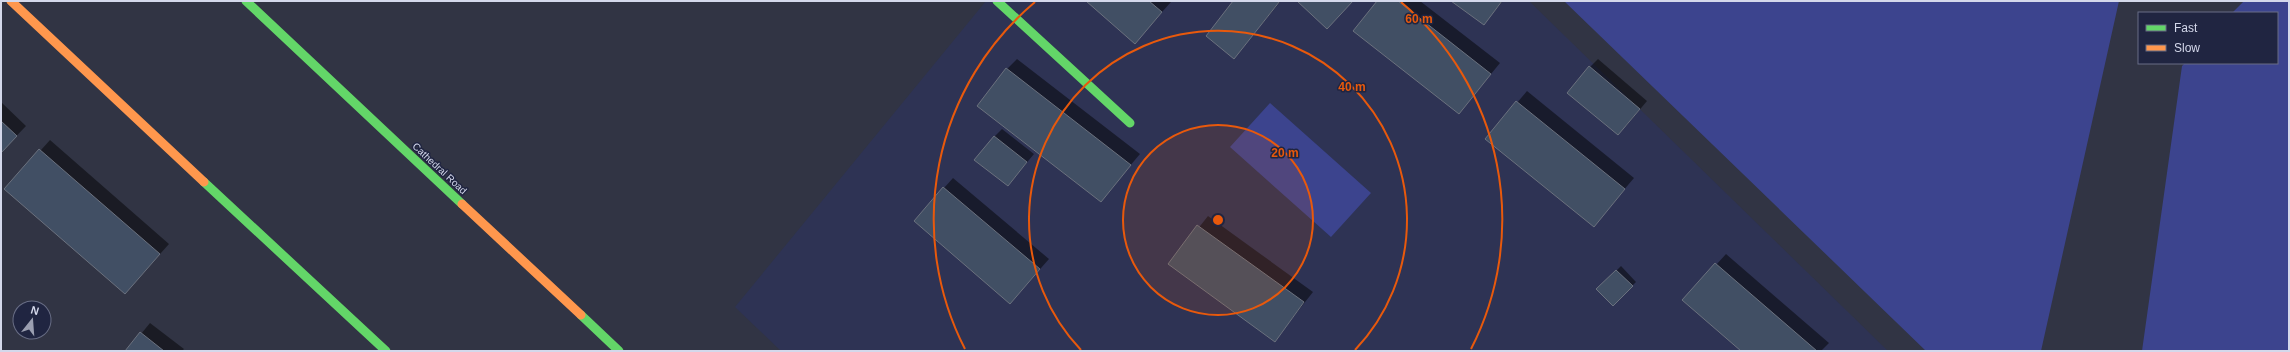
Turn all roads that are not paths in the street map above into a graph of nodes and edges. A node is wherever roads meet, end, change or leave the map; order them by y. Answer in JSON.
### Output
{"nodes":[{"id":1,"x":11,"y":1,"type":"edge"},
{"id":2,"x":246,"y":1,"type":"edge"},
{"id":3,"x":997,"y":1,"type":"edge"},
{"id":4,"x":1130,"y":123,"type":"dead end"},
{"id":5,"x":386,"y":351,"type":"edge"},
{"id":6,"x":619,"y":351,"type":"edge"}],
"edges":[{"from":1,"to":5,"type":"street"},
{"from":2,"to":6,"type":"street","name":"Cathedral Road"},
{"from":3,"to":4,"type":"street"}]}
